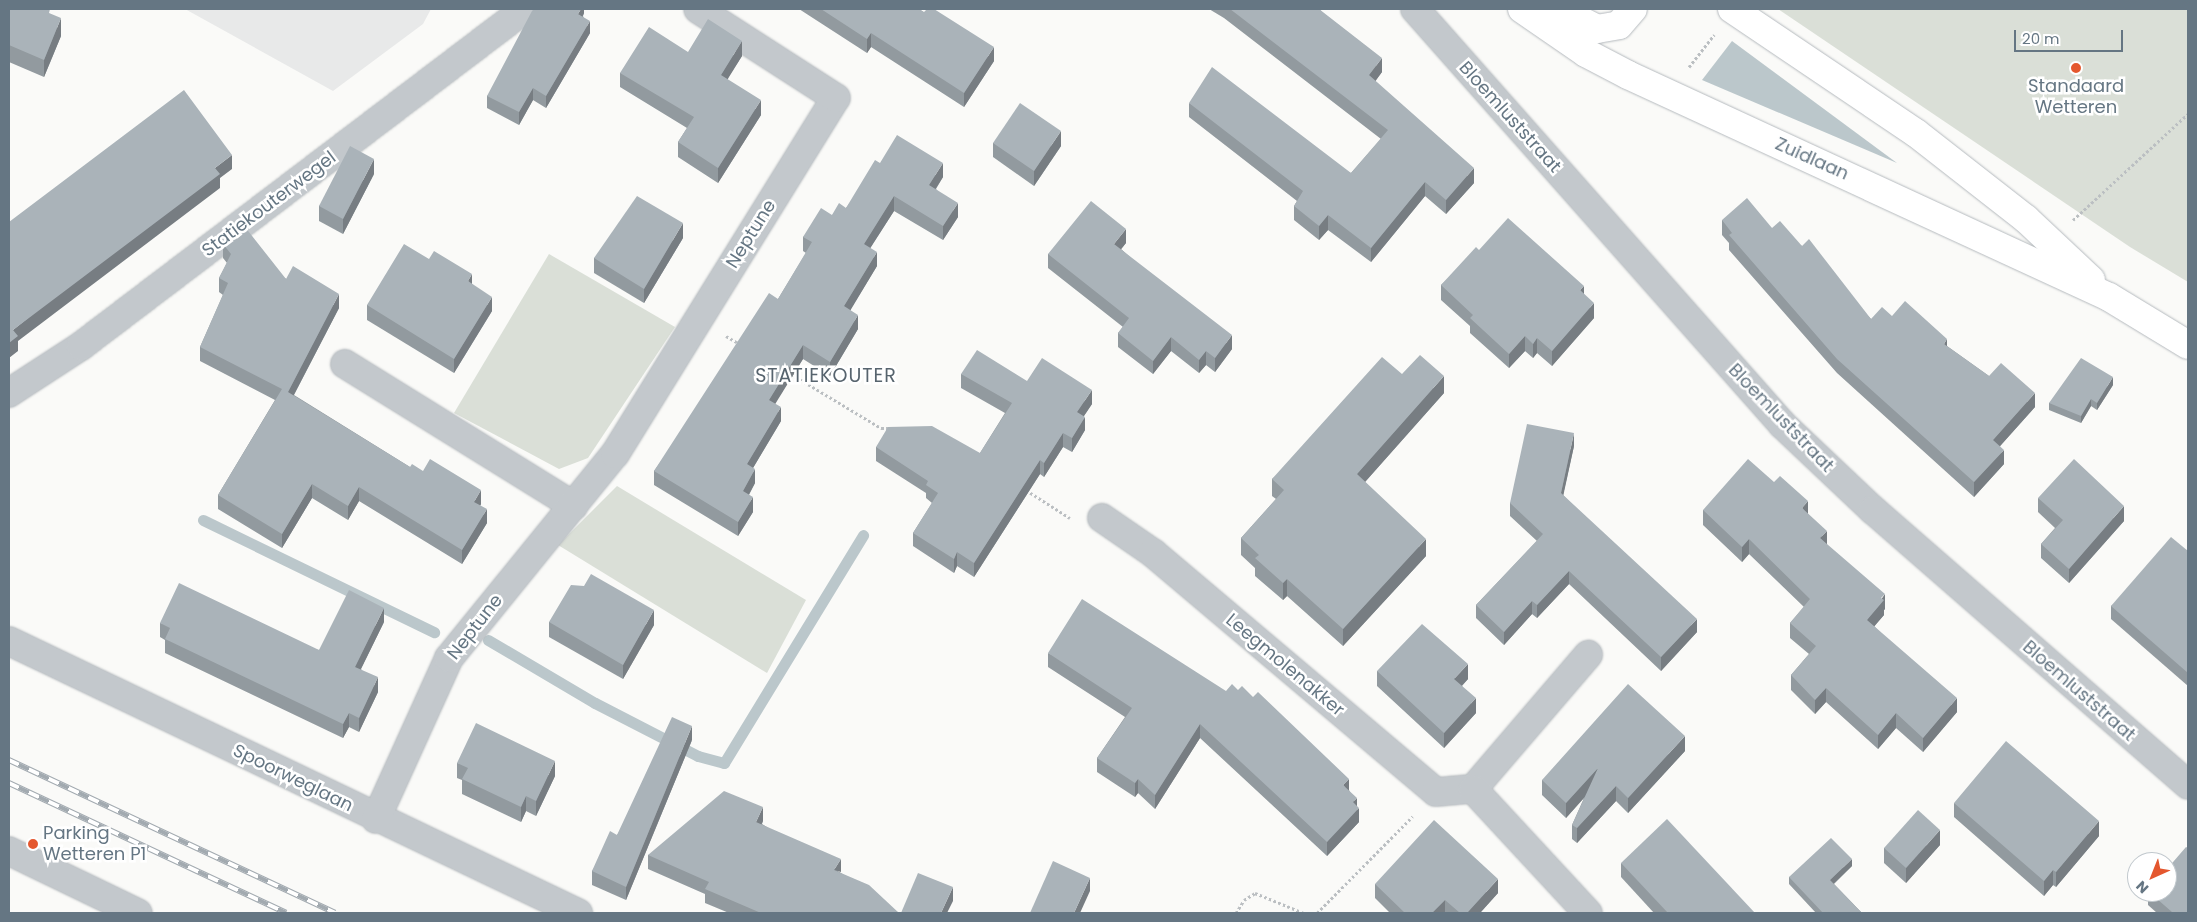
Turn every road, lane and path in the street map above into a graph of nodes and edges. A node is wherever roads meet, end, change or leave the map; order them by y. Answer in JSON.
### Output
{"nodes":[{"id":1,"x":525,"y":9,"type":"edge"},
{"id":2,"x":698,"y":9,"type":"edge"},
{"id":3,"x":1415,"y":9,"type":"edge"},
{"id":4,"x":1522,"y":9,"type":"edge"},
{"id":5,"x":1558,"y":9,"type":"edge"},
{"id":6,"x":1633,"y":9,"type":"edge"},
{"id":7,"x":1735,"y":11,"type":"edge"},
{"id":8,"x":1670,"y":94,"type":"junction"},
{"id":9,"x":2188,"y":114,"type":"edge"},
{"id":10,"x":2051,"y":242,"type":"junction"},
{"id":11,"x":2109,"y":297,"type":"junction"},
{"id":12,"x":698,"y":319,"type":"junction"},
{"id":13,"x":2188,"y":345,"type":"edge"},
{"id":14,"x":748,"y":349,"type":"edge"},
{"id":15,"x":345,"y":364,"type":"dead end"},
{"id":16,"x":789,"y":374,"type":"edge"},
{"id":17,"x":9,"y":393,"type":"edge"},
{"id":18,"x":899,"y":429,"type":"edge"},
{"id":19,"x":1023,"y":488,"type":"edge"},
{"id":20,"x":574,"y":506,"type":"junction"},
{"id":21,"x":1102,"y":518,"type":"joint"},
{"id":22,"x":9,"y":641,"type":"edge"},
{"id":23,"x":1588,"y":655,"type":"dead end"},
{"id":24,"x":2188,"y":785,"type":"edge"},
{"id":25,"x":1473,"y":789,"type":"junction"},
{"id":26,"x":1436,"y":792,"type":"junction"},
{"id":27,"x":376,"y":819,"type":"junction"},
{"id":28,"x":9,"y":851,"type":"edge"},
{"id":29,"x":138,"y":913,"type":"edge"},
{"id":30,"x":578,"y":913,"type":"edge"},
{"id":31,"x":1236,"y":913,"type":"edge"},
{"id":32,"x":1304,"y":913,"type":"edge"},
{"id":33,"x":1317,"y":913,"type":"edge"},
{"id":34,"x":1588,"y":913,"type":"edge"}],
"edges":[{"from":1,"to":17,"type":"street","name":"Statiekouterwegel"},
{"from":2,"to":12,"type":"street","name":"Neptune"},
{"from":3,"to":24,"type":"street","name":"Bloemluststraat"},
{"from":4,"to":8,"type":"main road","name":"Zuidlaan"},
{"from":5,"to":6,"type":"main road"},
{"from":7,"to":8,"type":"path"},
{"from":7,"to":10,"type":"main road","name":"Zuidlaan"},
{"from":8,"to":11,"type":"main road","name":"Zuidlaan"},
{"from":9,"to":10,"type":"path"},
{"from":10,"to":11,"type":"main road","name":"Zuidlaan"},
{"from":11,"to":13,"type":"main road","name":"Zuidlaan"},
{"from":12,"to":14,"type":"path"},
{"from":12,"to":20,"type":"street","name":"Neptune"},
{"from":15,"to":20,"type":"street"},
{"from":16,"to":18,"type":"path"},
{"from":19,"to":21,"type":"path"},
{"from":20,"to":27,"type":"street","name":"Neptune"},
{"from":21,"to":26,"type":"street","name":"Leegmolenakker"},
{"from":22,"to":27,"type":"street","name":"Spoorweglaan"},
{"from":23,"to":25,"type":"street"},
{"from":25,"to":26,"type":"street"},
{"from":25,"to":34,"type":"street"},
{"from":26,"to":33,"type":"path"},
{"from":27,"to":30,"type":"street","name":"Spoorweglaan"},
{"from":28,"to":29,"type":"street"},
{"from":31,"to":32,"type":"path"}]}
